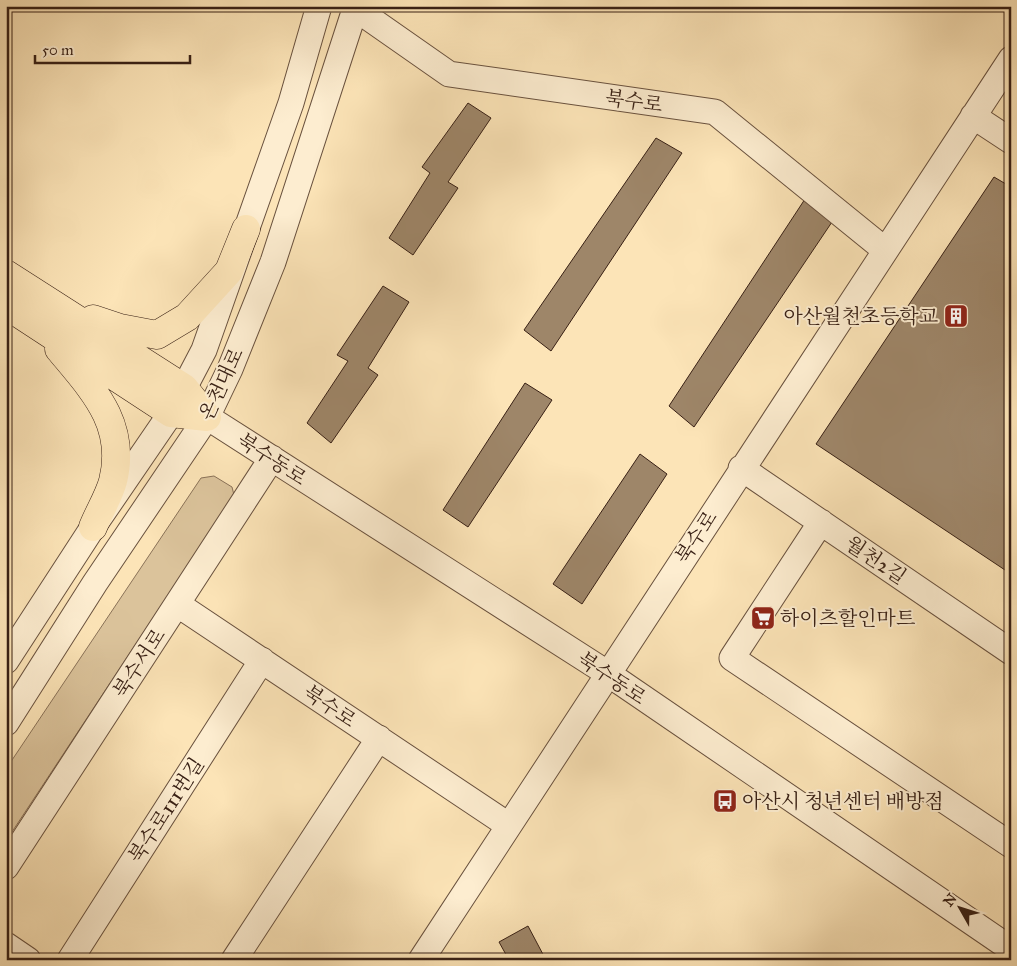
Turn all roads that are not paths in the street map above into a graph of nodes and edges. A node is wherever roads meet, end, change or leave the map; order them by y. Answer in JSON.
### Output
{"nodes":[{"id":1,"x":319,"y":6,"type":"edge"},
{"id":2,"x":356,"y":8,"type":"edge"},
{"id":3,"x":1011,"y":58,"type":"edge"},
{"id":4,"x":973,"y":116,"type":"junction"},
{"id":5,"x":1011,"y":141,"type":"edge"},
{"id":6,"x":246,"y":229,"type":"junction"},
{"id":7,"x":885,"y":250,"type":"junction"},
{"id":8,"x":6,"y":274,"type":"edge"},
{"id":9,"x":6,"y":305,"type":"edge"},
{"id":10,"x":58,"y":307,"type":"junction"},
{"id":11,"x":40,"y":327,"type":"junction"},
{"id":12,"x":184,"y":388,"type":"junction"},
{"id":13,"x":171,"y":412,"type":"junction"},
{"id":14,"x":207,"y":417,"type":"junction"},
{"id":15,"x":272,"y":458,"type":"junction"},
{"id":16,"x":741,"y":468,"type":"junction"},
{"id":17,"x":821,"y":522,"type":"junction"},
{"id":18,"x":93,"y":527,"type":"junction"},
{"id":19,"x":177,"y":604,"type":"junction"},
{"id":20,"x":1011,"y":652,"type":"edge"},
{"id":21,"x":262,"y":660,"type":"junction"},
{"id":22,"x":6,"y":661,"type":"edge"},
{"id":23,"x":607,"y":674,"type":"junction"},
{"id":24,"x":6,"y":723,"type":"edge"},
{"id":25,"x":378,"y":738,"type":"junction"},
{"id":26,"x":508,"y":825,"type":"junction"},
{"id":27,"x":1011,"y":845,"type":"edge"},
{"id":28,"x":6,"y":867,"type":"edge"},
{"id":29,"x":6,"y":945,"type":"edge"},
{"id":30,"x":1011,"y":949,"type":"edge"},
{"id":31,"x":28,"y":960,"type":"edge"},
{"id":32,"x":70,"y":960,"type":"edge"},
{"id":33,"x":234,"y":960,"type":"edge"},
{"id":34,"x":421,"y":960,"type":"edge"}],
"edges":[{"from":1,"to":6,"type":"street","name":"온천대로"},
{"from":2,"to":7,"type":"street","name":"북수로"},
{"from":2,"to":14,"type":"street","name":"온천대로"},
{"from":3,"to":4,"type":"street","name":"북수로"},
{"from":4,"to":5,"type":"street"},
{"from":4,"to":7,"type":"street","name":"북수로"},
{"from":6,"to":10,"type":"highway"},
{"from":6,"to":12,"type":"street","name":"온천대로"},
{"from":7,"to":16,"type":"street","name":"북수로"},
{"from":8,"to":10,"type":"highway"},
{"from":9,"to":11,"type":"highway"},
{"from":10,"to":12,"type":"highway"},
{"from":11,"to":13,"type":"highway"},
{"from":11,"to":18,"type":"highway"},
{"from":12,"to":13,"type":"street","name":"온천대로"},
{"from":12,"to":14,"type":"highway"},
{"from":13,"to":14,"type":"highway"},
{"from":13,"to":18,"type":"street","name":"온천대로"},
{"from":14,"to":15,"type":"street","name":"북수동로"},
{"from":14,"to":24,"type":"street","name":"온천대로"},
{"from":15,"to":19,"type":"street","name":"북수서로"},
{"from":15,"to":23,"type":"street","name":"북수동로"},
{"from":16,"to":17,"type":"street","name":"월천2길"},
{"from":16,"to":23,"type":"street","name":"북수로"},
{"from":17,"to":20,"type":"street","name":"월천2길"},
{"from":17,"to":27,"type":"street"},
{"from":18,"to":22,"type":"street","name":"온천대로"},
{"from":19,"to":21,"type":"street","name":"북수로"},
{"from":19,"to":28,"type":"street","name":"북수서로"},
{"from":21,"to":25,"type":"street","name":"북수로"},
{"from":21,"to":32,"type":"street","name":"북수로111번길"},
{"from":23,"to":26,"type":"street","name":"북수로"},
{"from":23,"to":30,"type":"street","name":"북수동로"},
{"from":25,"to":26,"type":"street","name":"북수로"},
{"from":25,"to":33,"type":"street"},
{"from":26,"to":34,"type":"street","name":"북수로"},
{"from":29,"to":31,"type":"street"}]}
